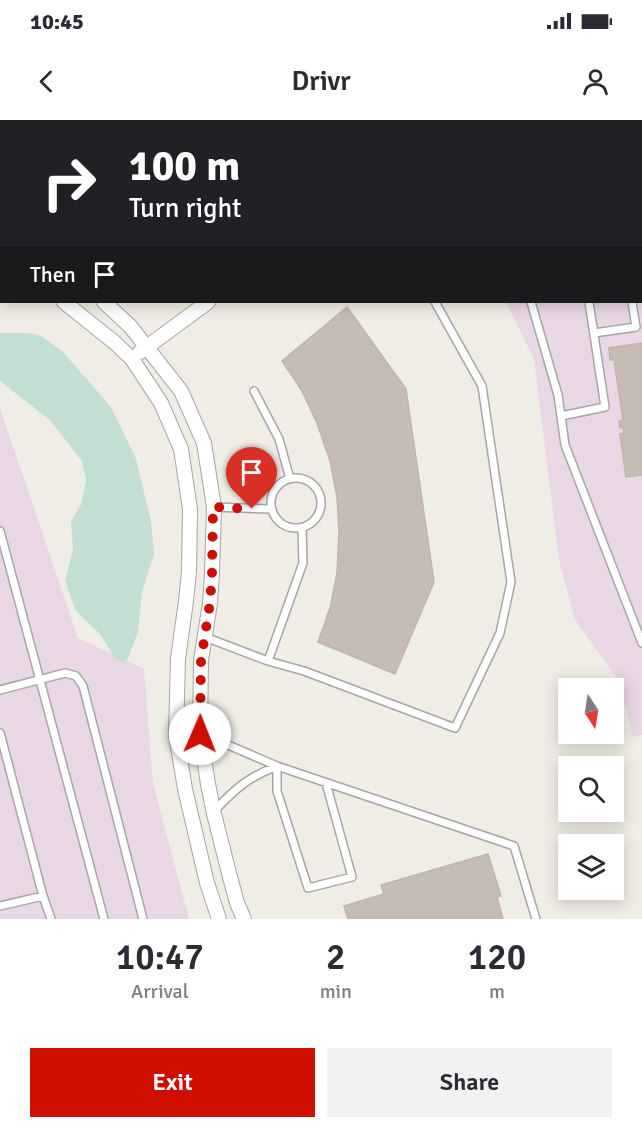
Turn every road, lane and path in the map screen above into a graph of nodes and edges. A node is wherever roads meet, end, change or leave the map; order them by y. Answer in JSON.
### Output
{"nodes":[{"id":1,"x":65,"y":303,"type":"edge"},
{"id":2,"x":105,"y":303,"type":"edge"},
{"id":3,"x":207,"y":303,"type":"edge"},
{"id":4,"x":436,"y":303,"type":"edge"},
{"id":5,"x":531,"y":303,"type":"edge"},
{"id":6,"x":589,"y":303,"type":"edge"},
{"id":7,"x":632,"y":303,"type":"edge"},
{"id":8,"x":594,"y":333,"type":"junction"},
{"id":9,"x":147,"y":346,"type":"junction"},
{"id":10,"x":132,"y":359,"type":"junction"},
{"id":11,"x":255,"y":391,"type":"dead end"},
{"id":12,"x":561,"y":416,"type":"junction"},
{"id":13,"x":290,"y":479,"type":"junction"},
{"id":14,"x":213,"y":507,"type":"junction"},
{"id":15,"x":272,"y":509,"type":"junction"},
{"id":16,"x":302,"y":528,"type":"junction"},
{"id":17,"x":0,"y":531,"type":"edge"},
{"id":18,"x":205,"y":637,"type":"junction"},
{"id":19,"x":642,"y":643,"type":"edge"},
{"id":20,"x":268,"y":661,"type":"junction"},
{"id":21,"x":40,"y":680,"type":"junction"},
{"id":22,"x":0,"y":690,"type":"edge"},
{"id":23,"x":0,"y":734,"type":"edge"},
{"id":24,"x":200,"y":734,"type":"junction"},
{"id":25,"x":277,"y":766,"type":"junction"},
{"id":26,"x":326,"y":783,"type":"junction"},
{"id":27,"x":214,"y":811,"type":"junction"},
{"id":28,"x":43,"y":896,"type":"junction"},
{"id":29,"x":0,"y":906,"type":"edge"},
{"id":30,"x":51,"y":919,"type":"edge"},
{"id":31,"x":104,"y":919,"type":"edge"},
{"id":32,"x":143,"y":919,"type":"edge"},
{"id":33,"x":219,"y":919,"type":"edge"},
{"id":34,"x":244,"y":919,"type":"edge"},
{"id":35,"x":537,"y":919,"type":"edge"}],
"edges":[{"from":1,"to":10,"type":"street"},
{"from":2,"to":9,"type":"street"},
{"from":3,"to":9,"type":"street"},
{"from":4,"to":20,"type":"lane"},
{"from":5,"to":12,"type":"lane"},
{"from":6,"to":8,"type":"lane"},
{"from":7,"to":8,"type":"lane"},
{"from":8,"to":12,"type":"lane"},
{"from":9,"to":10,"type":"street"},
{"from":9,"to":14,"type":"street"},
{"from":10,"to":33,"type":"street"},
{"from":11,"to":13,"type":"lane"},
{"from":12,"to":19,"type":"lane"},
{"from":13,"to":15,"type":"lane"},
{"from":13,"to":16,"type":"lane"},
{"from":14,"to":15,"type":"lane"},
{"from":14,"to":18,"type":"street"},
{"from":15,"to":16,"type":"lane"},
{"from":16,"to":20,"type":"lane"},
{"from":17,"to":21,"type":"lane"},
{"from":18,"to":20,"type":"lane"},
{"from":18,"to":24,"type":"street"},
{"from":21,"to":22,"type":"lane"},
{"from":21,"to":31,"type":"lane"},
{"from":21,"to":32,"type":"lane"},
{"from":23,"to":28,"type":"lane"},
{"from":24,"to":25,"type":"lane"},
{"from":24,"to":27,"type":"street"},
{"from":25,"to":26,"type":"lane"},
{"from":25,"to":26,"type":"lane"},
{"from":25,"to":27,"type":"lane"},
{"from":26,"to":35,"type":"lane"},
{"from":27,"to":34,"type":"street"},
{"from":28,"to":29,"type":"lane"},
{"from":28,"to":30,"type":"lane"}]}
